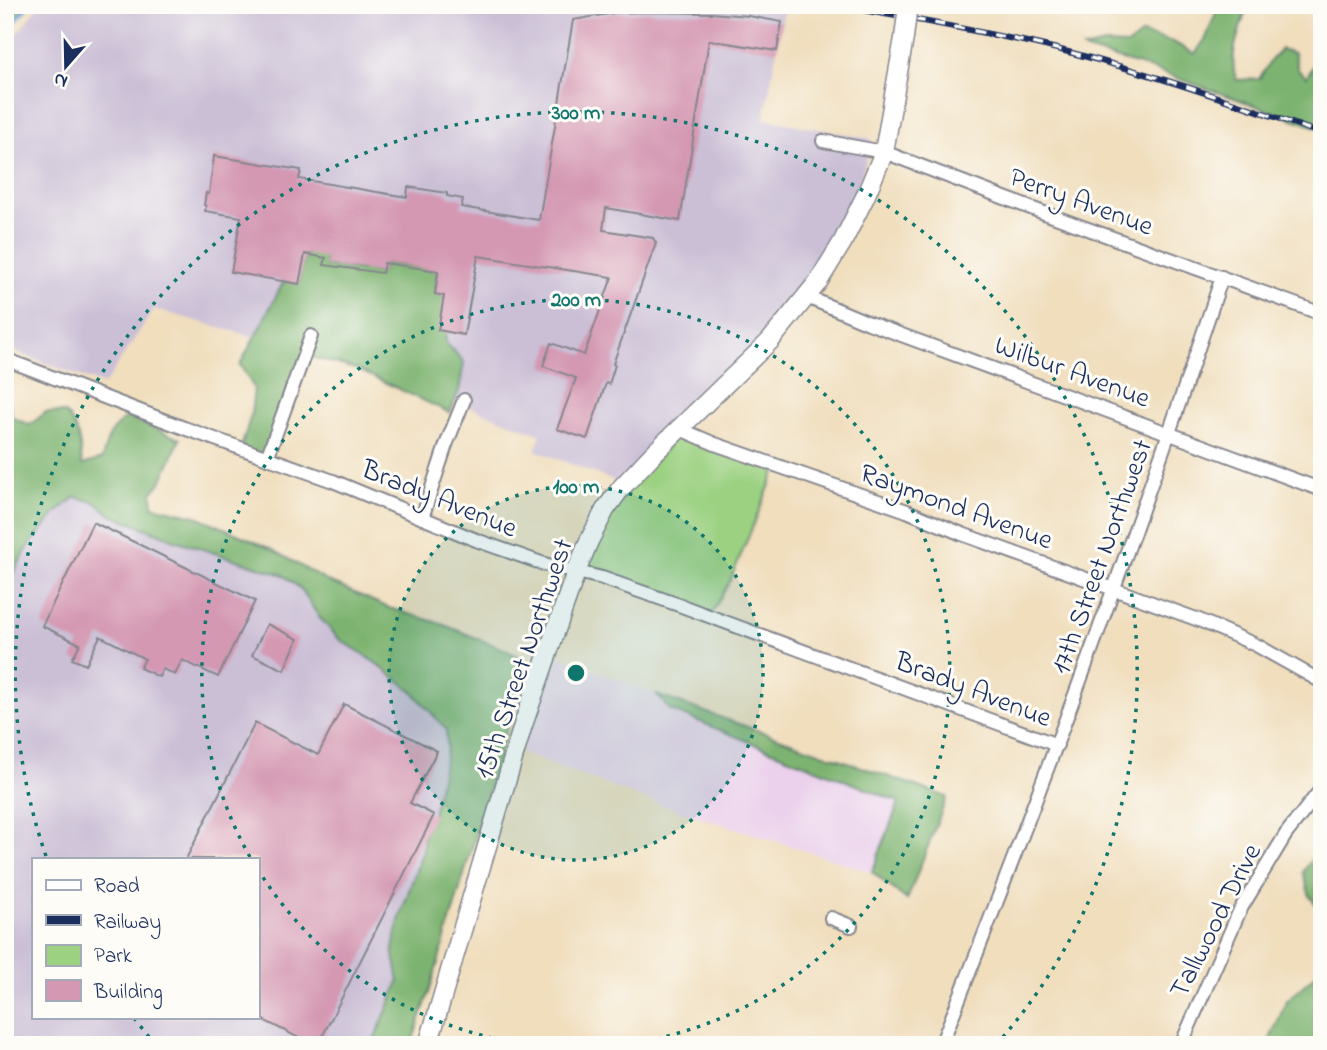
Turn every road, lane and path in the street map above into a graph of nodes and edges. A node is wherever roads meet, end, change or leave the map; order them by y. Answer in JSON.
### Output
{"nodes":[{"id":1,"x":908,"y":5,"type":"edge"},
{"id":2,"x":823,"y":141,"type":"dead end"},
{"id":3,"x":884,"y":152,"type":"junction"},
{"id":4,"x":1222,"y":277,"type":"junction"},
{"id":5,"x":807,"y":298,"type":"junction"},
{"id":6,"x":1322,"y":314,"type":"edge"},
{"id":7,"x":311,"y":336,"type":"dead end"},
{"id":8,"x":5,"y":359,"type":"edge"},
{"id":9,"x":464,"y":400,"type":"dead end"},
{"id":10,"x":680,"y":429,"type":"junction"},
{"id":11,"x":1170,"y":432,"type":"junction"},
{"id":12,"x":267,"y":458,"type":"junction"},
{"id":13,"x":1322,"y":489,"type":"edge"},
{"id":14,"x":422,"y":518,"type":"junction"},
{"id":15,"x":576,"y":572,"type":"junction"},
{"id":16,"x":1113,"y":589,"type":"junction"},
{"id":17,"x":1322,"y":682,"type":"edge"},
{"id":18,"x":1057,"y":745,"type":"junction"},
{"id":19,"x":1322,"y":788,"type":"edge"},
{"id":20,"x":831,"y":918,"type":"dead end"},
{"id":21,"x":851,"y":926,"type":"dead end"},
{"id":22,"x":428,"y":1045,"type":"edge"},
{"id":23,"x":941,"y":1045,"type":"edge"},
{"id":24,"x":1181,"y":1045,"type":"edge"}],
"edges":[{"from":1,"to":3,"type":"street","name":"15th Street Northwest","bridge":true},
{"from":2,"to":3,"type":"street","name":"Perry Avenue"},
{"from":3,"to":4,"type":"street","name":"Perry Avenue"},
{"from":3,"to":5,"type":"street","name":"15th Street Northwest"},
{"from":4,"to":6,"type":"street","name":"Perry Avenue"},
{"from":4,"to":11,"type":"street","name":"17th Street Northwest"},
{"from":5,"to":10,"type":"street","name":"15th Street Northwest"},
{"from":5,"to":11,"type":"street","name":"Wilbur Avenue"},
{"from":7,"to":12,"type":"street"},
{"from":8,"to":12,"type":"street","name":"Brady Avenue"},
{"from":9,"to":14,"type":"street"},
{"from":10,"to":15,"type":"street","name":"15th Street Northwest"},
{"from":10,"to":16,"type":"street","name":"Raymond Avenue"},
{"from":11,"to":13,"type":"street","name":"Wilbur Avenue"},
{"from":11,"to":16,"type":"street","name":"17th Street Northwest"},
{"from":12,"to":14,"type":"street","name":"Brady Avenue"},
{"from":14,"to":15,"type":"street","name":"Brady Avenue"},
{"from":15,"to":18,"type":"street","name":"Brady Avenue"},
{"from":15,"to":22,"type":"street","name":"15th Street Northwest"},
{"from":16,"to":17,"type":"street","name":"Raymond Avenue"},
{"from":16,"to":18,"type":"street","name":"17th Street Northwest"},
{"from":18,"to":23,"type":"street","name":"17th Street Northwest"},
{"from":19,"to":24,"type":"street","name":"Tallwood Drive"},
{"from":20,"to":21,"type":"street"}]}
